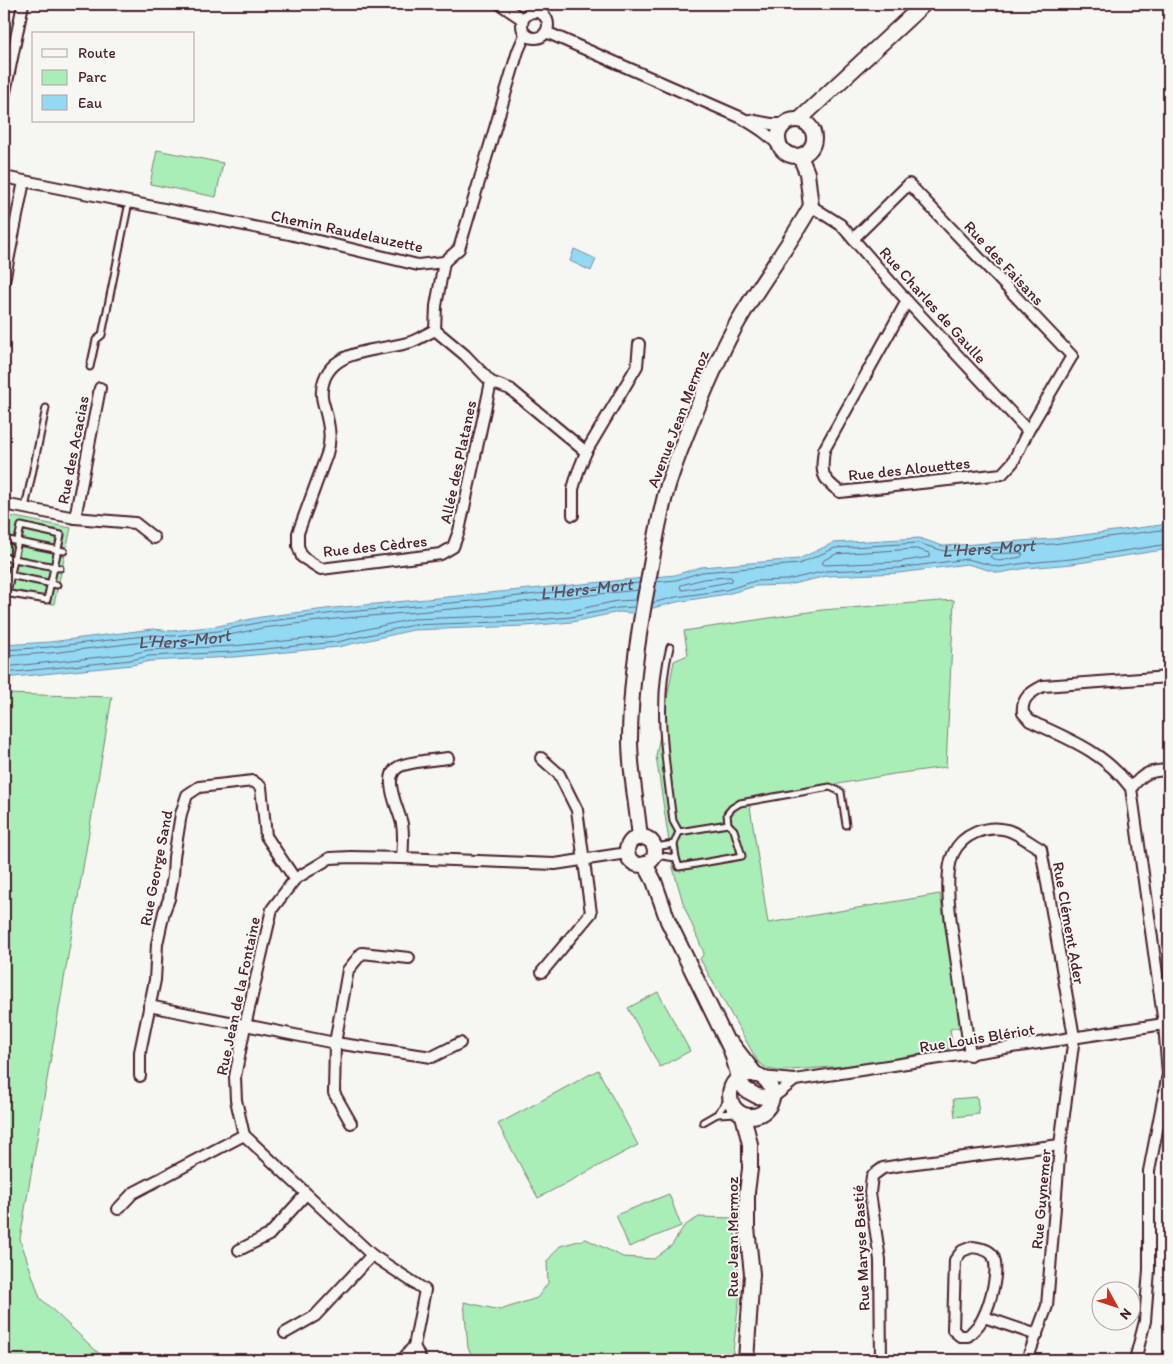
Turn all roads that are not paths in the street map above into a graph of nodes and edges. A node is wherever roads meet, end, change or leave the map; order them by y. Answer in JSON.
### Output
{"nodes":[{"id":1,"x":22,"y":4,"type":"edge"},
{"id":2,"x":500,"y":4,"type":"edge"},
{"id":3,"x":924,"y":4,"type":"edge"},
{"id":4,"x":543,"y":8,"type":"edge"},
{"id":5,"x":522,"y":19,"type":"junction"},
{"id":6,"x":546,"y":32,"type":"junction"},
{"id":7,"x":525,"y":34,"type":"junction"},
{"id":8,"x":4,"y":97,"type":"edge"},
{"id":9,"x":742,"y":118,"type":"junction"},
{"id":10,"x":792,"y":122,"type":"junction"},
{"id":11,"x":782,"y":150,"type":"junction"},
{"id":12,"x":800,"y":156,"type":"junction"},
{"id":13,"x":4,"y":177,"type":"edge"},
{"id":14,"x":24,"y":181,"type":"junction"},
{"id":15,"x":130,"y":202,"type":"junction"},
{"id":16,"x":811,"y":206,"type":"junction"},
{"id":17,"x":853,"y":239,"type":"junction"},
{"id":18,"x":444,"y":262,"type":"junction"},
{"id":19,"x":4,"y":281,"type":"edge"},
{"id":20,"x":907,"y":301,"type":"junction"},
{"id":21,"x":435,"y":330,"type":"junction"},
{"id":22,"x":639,"y":344,"type":"dead end"},
{"id":23,"x":90,"y":367,"type":"dead end"},
{"id":24,"x":491,"y":382,"type":"junction"},
{"id":25,"x":100,"y":388,"type":"dead end"},
{"id":26,"x":46,"y":408,"type":"dead end"},
{"id":27,"x":1028,"y":431,"type":"junction"},
{"id":28,"x":586,"y":452,"type":"junction"},
{"id":29,"x":4,"y":504,"type":"edge"},
{"id":30,"x":25,"y":508,"type":"junction"},
{"id":31,"x":573,"y":515,"type":"dead end"},
{"id":32,"x":75,"y":518,"type":"junction"},
{"id":33,"x":154,"y":538,"type":"dead end"},
{"id":34,"x":4,"y":539,"type":"edge"},
{"id":35,"x":17,"y":542,"type":"junction"},
{"id":36,"x":453,"y":547,"type":"joint"},
{"id":37,"x":61,"y":551,"type":"junction"},
{"id":38,"x":4,"y":557,"type":"edge"},
{"id":39,"x":14,"y":559,"type":"junction"},
{"id":40,"x":57,"y":567,"type":"junction"},
{"id":41,"x":4,"y":574,"type":"edge"},
{"id":42,"x":10,"y":576,"type":"junction"},
{"id":43,"x":54,"y":585,"type":"junction"},
{"id":44,"x":5,"y":593,"type":"edge"},
{"id":45,"x":670,"y":647,"type":"dead end"},
{"id":46,"x":1169,"y":677,"type":"edge"},
{"id":47,"x":448,"y":758,"type":"dead end"},
{"id":48,"x":541,"y":758,"type":"dead end"},
{"id":49,"x":1169,"y":770,"type":"edge"},
{"id":50,"x":1131,"y":788,"type":"junction"},
{"id":51,"x":728,"y":824,"type":"junction"},
{"id":52,"x":846,"y":825,"type":"dead end"},
{"id":53,"x":679,"y":832,"type":"junction"},
{"id":54,"x":640,"y":838,"type":"junction"},
{"id":55,"x":674,"y":844,"type":"junction"},
{"id":56,"x":627,"y":853,"type":"junction"},
{"id":57,"x":652,"y":855,"type":"junction"},
{"id":58,"x":402,"y":858,"type":"junction"},
{"id":59,"x":676,"y":858,"type":"junction"},
{"id":60,"x":584,"y":861,"type":"junction"},
{"id":61,"x":295,"y":879,"type":"junction"},
{"id":62,"x":409,"y":958,"type":"dead end"},
{"id":63,"x":542,"y":972,"type":"dead end"},
{"id":64,"x":149,"y":1006,"type":"junction"},
{"id":65,"x":1164,"y":1024,"type":"junction"},
{"id":66,"x":245,"y":1026,"type":"junction"},
{"id":67,"x":725,"y":1036,"type":"junction"},
{"id":68,"x":1074,"y":1037,"type":"junction"},
{"id":69,"x":335,"y":1043,"type":"junction"},
{"id":70,"x":460,"y":1043,"type":"dead end"},
{"id":71,"x":970,"y":1055,"type":"junction"},
{"id":72,"x":140,"y":1076,"type":"dead end"},
{"id":73,"x":758,"y":1076,"type":"junction"},
{"id":74,"x":738,"y":1078,"type":"junction"},
{"id":75,"x":795,"y":1080,"type":"junction"},
{"id":76,"x":730,"y":1097,"type":"junction"},
{"id":77,"x":772,"y":1098,"type":"junction"},
{"id":78,"x":717,"y":1114,"type":"junction"},
{"id":79,"x":741,"y":1114,"type":"junction"},
{"id":80,"x":762,"y":1114,"type":"junction"},
{"id":81,"x":703,"y":1122,"type":"dead end"},
{"id":82,"x":351,"y":1123,"type":"dead end"},
{"id":83,"x":244,"y":1135,"type":"junction"},
{"id":84,"x":750,"y":1144,"type":"junction"},
{"id":85,"x":1060,"y":1145,"type":"junction"},
{"id":86,"x":306,"y":1194,"type":"junction"},
{"id":87,"x":118,"y":1209,"type":"dead end"},
{"id":88,"x":239,"y":1250,"type":"dead end"},
{"id":89,"x":372,"y":1255,"type":"junction"},
{"id":90,"x":984,"y":1317,"type":"junction"},
{"id":91,"x":285,"y":1333,"type":"dead end"},
{"id":92,"x":1037,"y":1335,"type":"junction"},
{"id":93,"x":414,"y":1346,"type":"junction"},
{"id":94,"x":402,"y":1360,"type":"edge"},
{"id":95,"x":421,"y":1360,"type":"edge"},
{"id":96,"x":746,"y":1360,"type":"edge"},
{"id":97,"x":881,"y":1360,"type":"edge"},
{"id":98,"x":1027,"y":1360,"type":"edge"},
{"id":99,"x":1135,"y":1360,"type":"edge"}],
"edges":[{"from":1,"to":8,"type":"street"},
{"from":2,"to":5,"type":"street"},
{"from":3,"to":10,"type":"street"},
{"from":4,"to":5,"type":"street"},
{"from":4,"to":6,"type":"street"},
{"from":5,"to":7,"type":"street"},
{"from":6,"to":7,"type":"street"},
{"from":6,"to":9,"type":"street"},
{"from":7,"to":18,"type":"street","name":"Chemin Raudelauzette"},
{"from":9,"to":10,"type":"street"},
{"from":9,"to":11,"type":"street"},
{"from":10,"to":11,"type":"street"},
{"from":10,"to":12,"type":"street"},
{"from":11,"to":12,"type":"street"},
{"from":12,"to":16,"type":"street"},
{"from":13,"to":14,"type":"street","name":"Chemin Raudelauzette"},
{"from":14,"to":15,"type":"street","name":"Chemin Raudelauzette"},
{"from":14,"to":19,"type":"street"},
{"from":15,"to":18,"type":"street","name":"Chemin Raudelauzette"},
{"from":15,"to":23,"type":"lane"},
{"from":16,"to":17,"type":"street","name":"Rue Charles de Gaulle"},
{"from":16,"to":54,"type":"street","name":"Avenue Jean Mermoz"},
{"from":17,"to":20,"type":"street","name":"Rue Charles de Gaulle"},
{"from":17,"to":27,"type":"street","name":"Rue des Faisans"},
{"from":18,"to":21,"type":"street"},
{"from":20,"to":27,"type":"street","name":"Rue Charles de Gaulle"},
{"from":20,"to":27,"type":"street","name":"Rue des Alouettes"},
{"from":21,"to":24,"type":"street"},
{"from":21,"to":36,"type":"street","name":"Rue des Cèdres"},
{"from":22,"to":28,"type":"street"},
{"from":24,"to":28,"type":"street"},
{"from":24,"to":36,"type":"street","name":"Allée des Platanes"},
{"from":25,"to":32,"type":"street","name":"Rue des Acacias"},
{"from":26,"to":30,"type":"lane"},
{"from":28,"to":31,"type":"street"},
{"from":29,"to":30,"type":"street","name":"Rue des Acacias"},
{"from":30,"to":32,"type":"street","name":"Rue des Acacias"},
{"from":32,"to":33,"type":"street","name":"Rue des Acacias"},
{"from":34,"to":35,"type":"lane"},
{"from":35,"to":37,"type":"lane"},
{"from":35,"to":37,"type":"lane"},
{"from":35,"to":39,"type":"lane"},
{"from":37,"to":40,"type":"lane"},
{"from":38,"to":39,"type":"lane"},
{"from":39,"to":40,"type":"lane"},
{"from":39,"to":42,"type":"lane"},
{"from":40,"to":43,"type":"lane"},
{"from":41,"to":42,"type":"lane"},
{"from":42,"to":43,"type":"lane"},
{"from":42,"to":44,"type":"lane"},
{"from":43,"to":44,"type":"lane"},
{"from":45,"to":53,"type":"lane"},
{"from":46,"to":50,"type":"street"},
{"from":47,"to":58,"type":"street"},
{"from":48,"to":60,"type":"street"},
{"from":49,"to":50,"type":"street"},
{"from":50,"to":65,"type":"street"},
{"from":51,"to":52,"type":"lane"},
{"from":51,"to":53,"type":"lane"},
{"from":51,"to":59,"type":"lane"},
{"from":53,"to":55,"type":"lane"},
{"from":54,"to":56,"type":"street"},
{"from":54,"to":57,"type":"street"},
{"from":55,"to":57,"type":"lane"},
{"from":55,"to":59,"type":"lane"},
{"from":56,"to":57,"type":"street"},
{"from":56,"to":60,"type":"street","name":"Rue Jean de la Fontaine"},
{"from":57,"to":59,"type":"lane"},
{"from":57,"to":67,"type":"street"},
{"from":58,"to":60,"type":"street","name":"Rue Jean de la Fontaine"},
{"from":58,"to":61,"type":"street","name":"Rue Jean de la Fontaine"},
{"from":60,"to":63,"type":"street"},
{"from":61,"to":64,"type":"street","name":"Rue George Sand"},
{"from":61,"to":66,"type":"street","name":"Rue Jean de la Fontaine"},
{"from":62,"to":69,"type":"street"},
{"from":64,"to":66,"type":"street"},
{"from":64,"to":72,"type":"street","name":"Rue George Sand"},
{"from":65,"to":68,"type":"street","name":"Rue Louis Blériot"},
{"from":65,"to":99,"type":"street"},
{"from":66,"to":69,"type":"street"},
{"from":66,"to":83,"type":"street","name":"Rue Jean de la Fontaine"},
{"from":67,"to":73,"type":"street"},
{"from":67,"to":74,"type":"street"},
{"from":68,"to":71,"type":"street","name":"Rue Louis Blériot"},
{"from":68,"to":71,"type":"street","name":"Rue Clément Ader"},
{"from":68,"to":85,"type":"street","name":"Rue Guynemer"},
{"from":69,"to":70,"type":"street"},
{"from":69,"to":82,"type":"street"},
{"from":71,"to":75,"type":"street","name":"Rue Louis Blériot"},
{"from":73,"to":74,"type":"street"},
{"from":73,"to":75,"type":"street","name":"Rue Louis Blériot"},
{"from":73,"to":77,"type":"street"},
{"from":74,"to":76,"type":"street"},
{"from":74,"to":77,"type":"street"},
{"from":75,"to":77,"type":"street","name":"Rue Louis Blériot"},
{"from":76,"to":78,"type":"lane"},
{"from":76,"to":79,"type":"street","name":"Rue Jean Mermoz"},
{"from":77,"to":80,"type":"street","name":"Rue Jean Mermoz"},
{"from":78,"to":79,"type":"lane"},
{"from":78,"to":81,"type":"lane"},
{"from":79,"to":80,"type":"street"},
{"from":79,"to":84,"type":"street","name":"Rue Jean Mermoz"},
{"from":80,"to":84,"type":"street","name":"Rue Jean Mermoz"},
{"from":83,"to":86,"type":"street"},
{"from":83,"to":87,"type":"street"},
{"from":84,"to":96,"type":"street","name":"Rue Jean Mermoz"},
{"from":85,"to":92,"type":"street","name":"Rue Guynemer"},
{"from":85,"to":97,"type":"street","name":"Rue Maryse Bastié"},
{"from":86,"to":88,"type":"street"},
{"from":86,"to":89,"type":"street"},
{"from":89,"to":91,"type":"street"},
{"from":89,"to":93,"type":"street"},
{"from":90,"to":90,"type":"street"},
{"from":90,"to":92,"type":"street"},
{"from":92,"to":98,"type":"street","name":"Rue Guynemer"},
{"from":93,"to":94,"type":"street"},
{"from":93,"to":95,"type":"street"}]}
